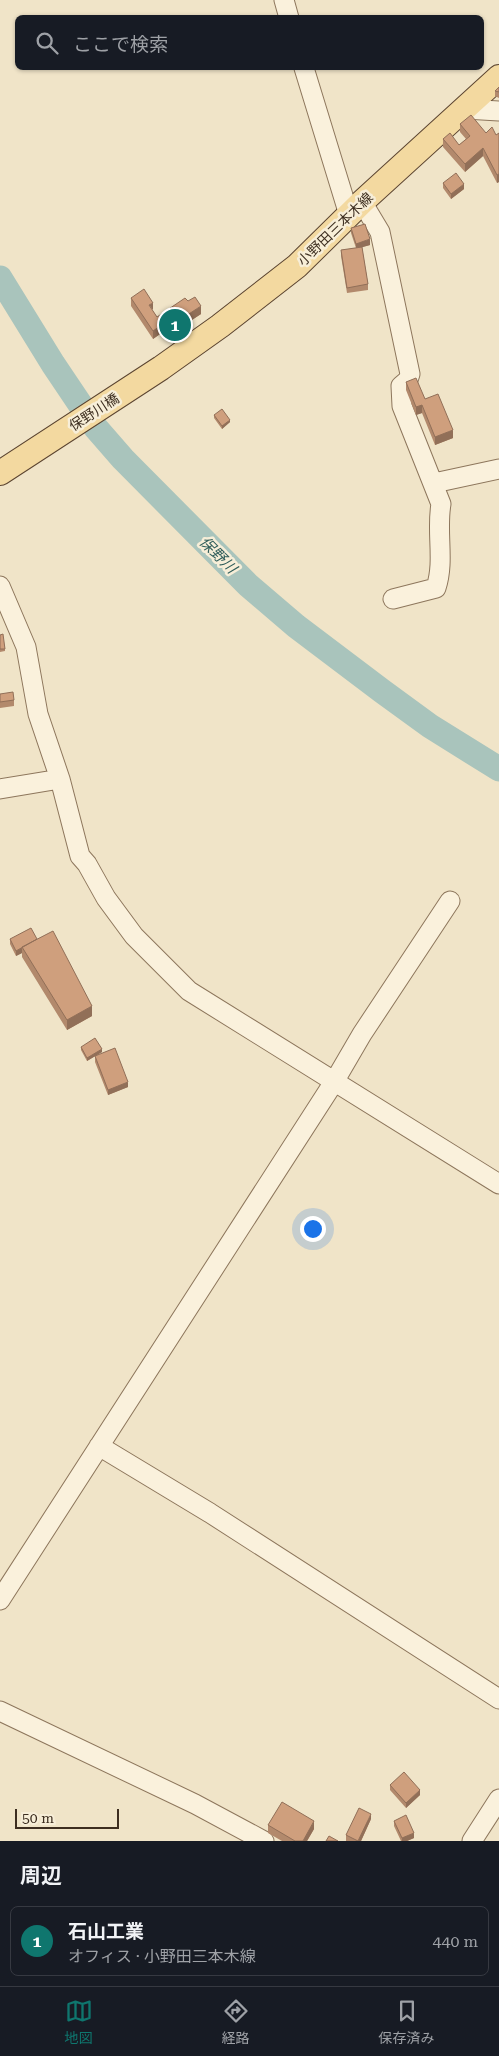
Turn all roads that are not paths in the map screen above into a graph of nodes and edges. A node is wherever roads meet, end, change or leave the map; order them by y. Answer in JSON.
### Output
{"nodes":[{"id":1,"x":284,"y":0,"type":"edge"},
{"id":2,"x":288,"y":15,"type":"edge"},
{"id":3,"x":305,"y":70,"type":"edge"},
{"id":4,"x":499,"y":77,"type":"edge"},
{"id":5,"x":464,"y":109,"type":"junction"},
{"id":6,"x":499,"y":111,"type":"edge"},
{"id":7,"x":355,"y":208,"type":"junction"},
{"id":8,"x":161,"y":368,"type":"joint"},
{"id":9,"x":499,"y":469,"type":"edge"},
{"id":10,"x":0,"y":473,"type":"edge"},
{"id":11,"x":434,"y":483,"type":"junction"},
{"id":12,"x":0,"y":586,"type":"edge"},
{"id":13,"x":393,"y":599,"type":"dead end"},
{"id":14,"x":60,"y":779,"type":"junction"},
{"id":15,"x":0,"y":789,"type":"edge"},
{"id":16,"x":450,"y":901,"type":"dead end"},
{"id":17,"x":334,"y":1082,"type":"junction"},
{"id":18,"x":499,"y":1184,"type":"edge"},
{"id":19,"x":99,"y":1446,"type":"junction"},
{"id":20,"x":0,"y":1600,"type":"edge"},
{"id":21,"x":499,"y":1699,"type":"edge"},
{"id":22,"x":0,"y":1711,"type":"edge"},
{"id":23,"x":499,"y":1799,"type":"edge"},
{"id":24,"x":264,"y":1841,"type":"edge"},
{"id":25,"x":472,"y":1841,"type":"edge"}],
"edges":[{"from":1,"to":2,"type":"street"},
{"from":3,"to":7,"type":"street"},
{"from":4,"to":5,"type":"main road","name":"小野田三本木線"},
{"from":5,"to":6,"type":"street"},
{"from":5,"to":7,"type":"main road","name":"小野田三本木線"},
{"from":7,"to":8,"type":"main road","name":"小野田三本木線"},
{"from":7,"to":11,"type":"street"},
{"from":8,"to":10,"type":"main road","name":"保野川橋"},
{"from":9,"to":11,"type":"street"},
{"from":11,"to":13,"type":"street"},
{"from":12,"to":14,"type":"street"},
{"from":14,"to":15,"type":"street"},
{"from":14,"to":17,"type":"street"},
{"from":16,"to":17,"type":"street"},
{"from":17,"to":18,"type":"street"},
{"from":17,"to":19,"type":"street"},
{"from":19,"to":20,"type":"street"},
{"from":19,"to":21,"type":"street"},
{"from":22,"to":24,"type":"street"},
{"from":23,"to":25,"type":"street"}]}
